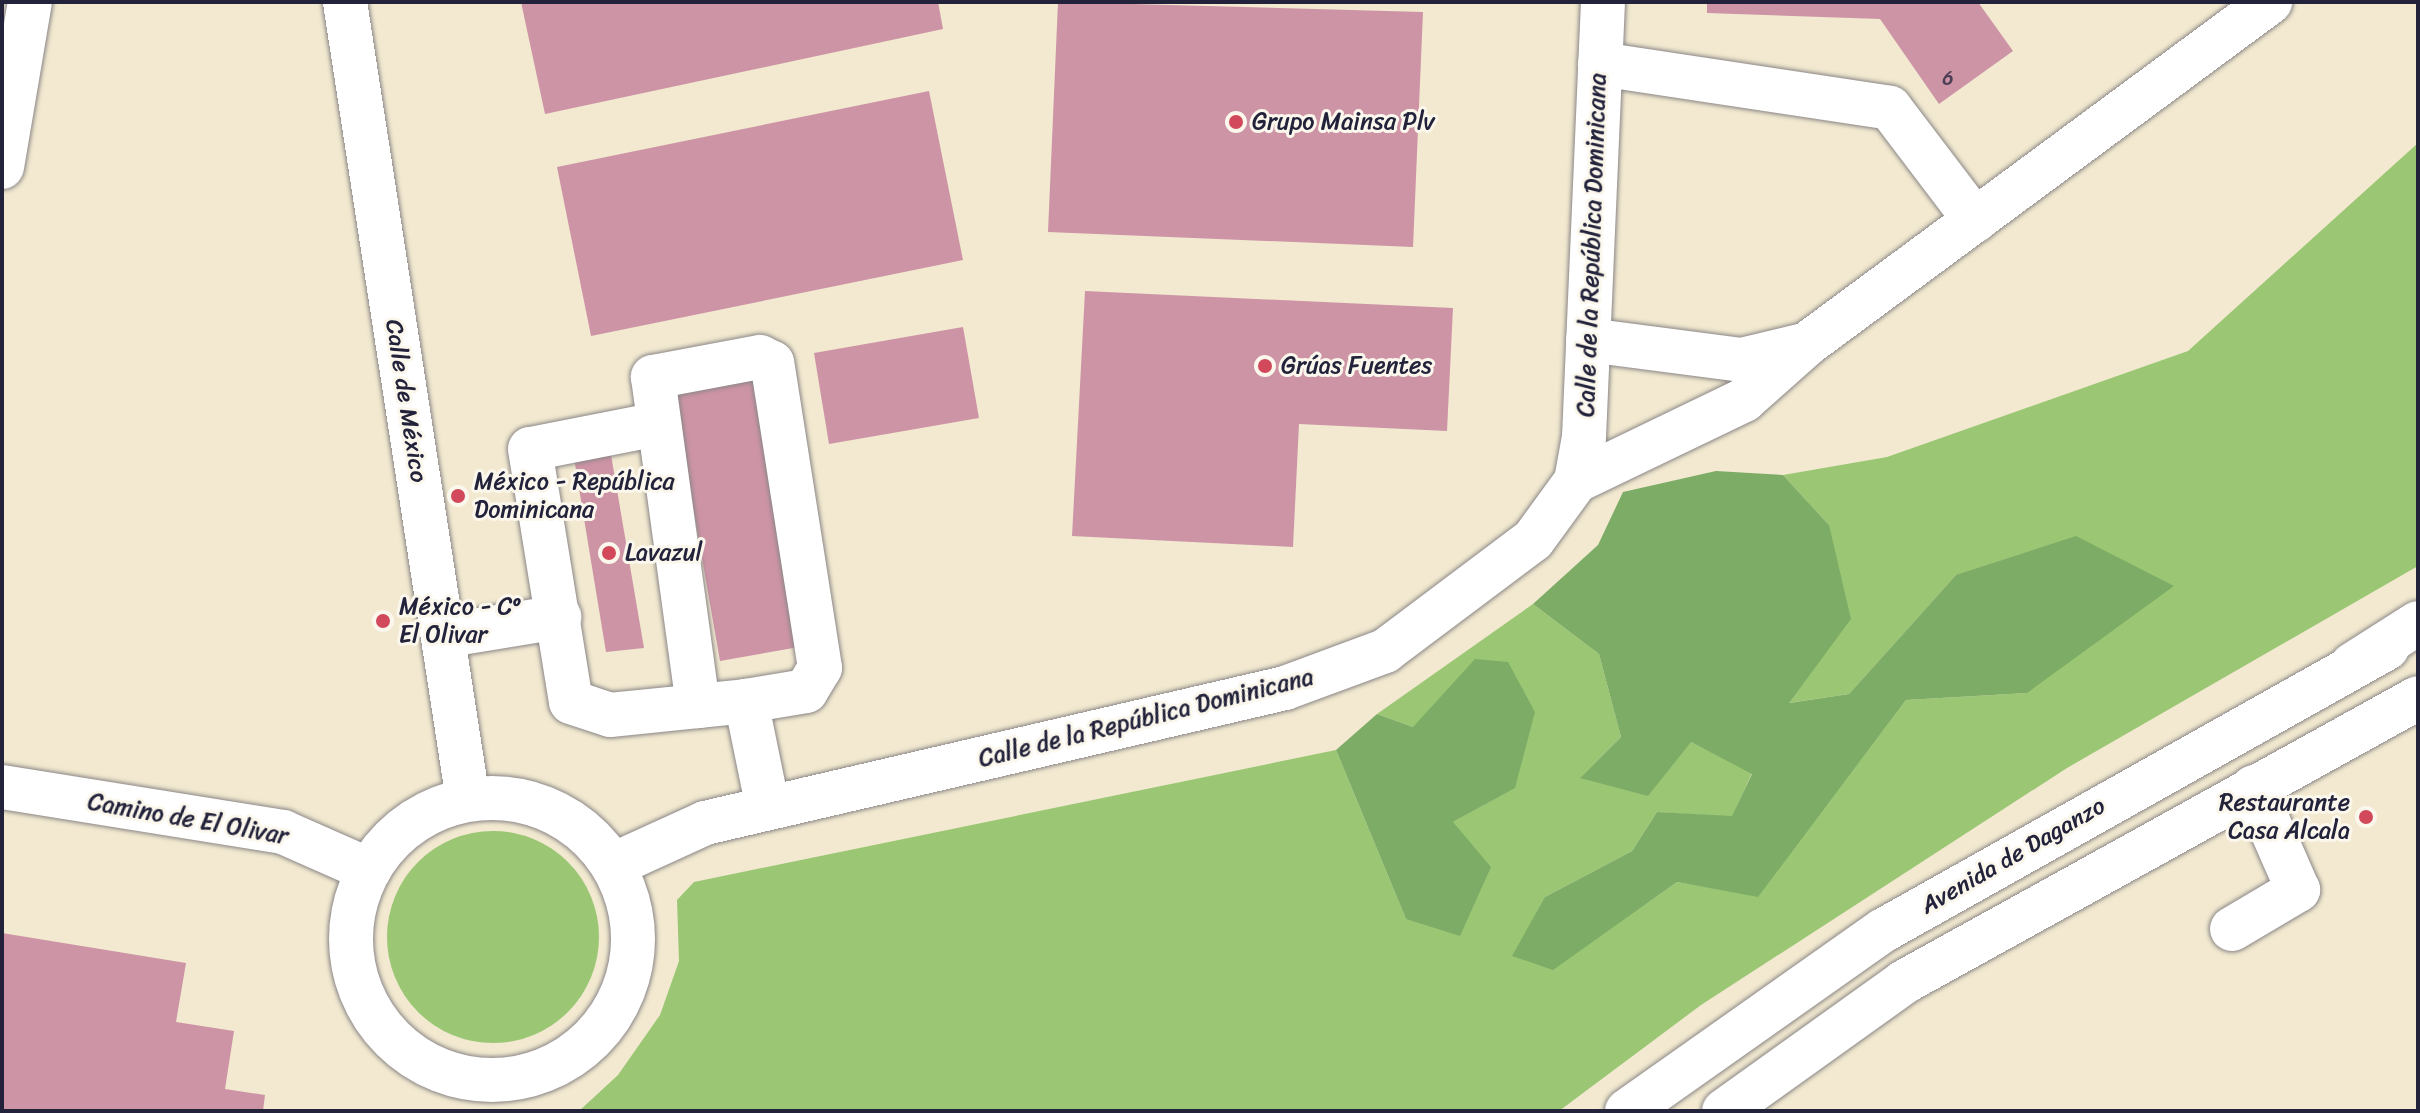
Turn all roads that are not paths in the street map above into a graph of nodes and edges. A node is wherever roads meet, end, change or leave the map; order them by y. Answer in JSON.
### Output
{"nodes":[{"id":1,"x":30,"y":2,"type":"edge"},
{"id":2,"x":345,"y":2,"type":"edge"},
{"id":3,"x":1603,"y":2,"type":"edge"},
{"id":4,"x":2270,"y":2,"type":"edge"},
{"id":5,"x":1600,"y":64,"type":"junction"},
{"id":6,"x":2,"y":167,"type":"edge"},
{"id":7,"x":1975,"y":220,"type":"junction"},
{"id":8,"x":1588,"y":340,"type":"junction"},
{"id":9,"x":1807,"y":344,"type":"junction"},
{"id":10,"x":658,"y":424,"type":"junction"},
{"id":11,"x":1576,"y":481,"type":"junction"},
{"id":12,"x":559,"y":617,"type":"junction"},
{"id":13,"x":2418,"y":623,"type":"edge"},
{"id":14,"x":2418,"y":633,"type":"edge"},
{"id":15,"x":443,"y":636,"type":"junction"},
{"id":16,"x":2352,"y":665,"type":"junction"},
{"id":17,"x":2418,"y":698,"type":"edge"},
{"id":18,"x":746,"y":701,"type":"junction"},
{"id":19,"x":698,"y":706,"type":"junction"},
{"id":20,"x":2,"y":787,"type":"edge"},
{"id":21,"x":2253,"y":787,"type":"junction"},
{"id":22,"x":468,"y":800,"type":"junction"},
{"id":23,"x":768,"y":808,"type":"junction"},
{"id":24,"x":613,"y":865,"type":"junction"},
{"id":25,"x":369,"y":870,"type":"junction"},
{"id":26,"x":2232,"y":929,"type":"dead end"},
{"id":27,"x":516,"y":1096,"type":"edge"},
{"id":28,"x":1627,"y":1111,"type":"edge"},
{"id":29,"x":1724,"y":1111,"type":"edge"}],
"edges":[{"from":1,"to":6,"type":"main road"},
{"from":2,"to":15,"type":"main road","name":"Calle de México"},
{"from":3,"to":5,"type":"main road","name":"Calle de la República Dominicana"},
{"from":4,"to":7,"type":"main road"},
{"from":5,"to":7,"type":"main road"},
{"from":5,"to":8,"type":"main road","name":"Calle de la República Dominicana"},
{"from":7,"to":9,"type":"main road"},
{"from":8,"to":9,"type":"main road"},
{"from":8,"to":11,"type":"main road","name":"Calle de la República Dominicana"},
{"from":9,"to":11,"type":"main road"},
{"from":10,"to":12,"type":"main road"},
{"from":10,"to":18,"type":"main road"},
{"from":10,"to":19,"type":"main road"},
{"from":11,"to":23,"type":"main road","name":"Calle de la República Dominicana"},
{"from":12,"to":15,"type":"main road"},
{"from":12,"to":19,"type":"main road"},
{"from":13,"to":16,"type":"main road"},
{"from":14,"to":16,"type":"main road","name":"Avenida de Daganzo"},
{"from":15,"to":22,"type":"main road","name":"Calle de México"},
{"from":16,"to":28,"type":"main road","name":"Avenida de Daganzo"},
{"from":17,"to":21,"type":"main road"},
{"from":18,"to":19,"type":"main road"},
{"from":18,"to":23,"type":"main road"},
{"from":20,"to":25,"type":"main road","name":"Camino de El Olivar"},
{"from":21,"to":26,"type":"main road"},
{"from":21,"to":29,"type":"main road"},
{"from":22,"to":24,"type":"main road"},
{"from":22,"to":25,"type":"main road"},
{"from":23,"to":24,"type":"main road","name":"Calle de la República Dominicana"},
{"from":24,"to":27,"type":"main road"},
{"from":25,"to":27,"type":"main road"}]}
